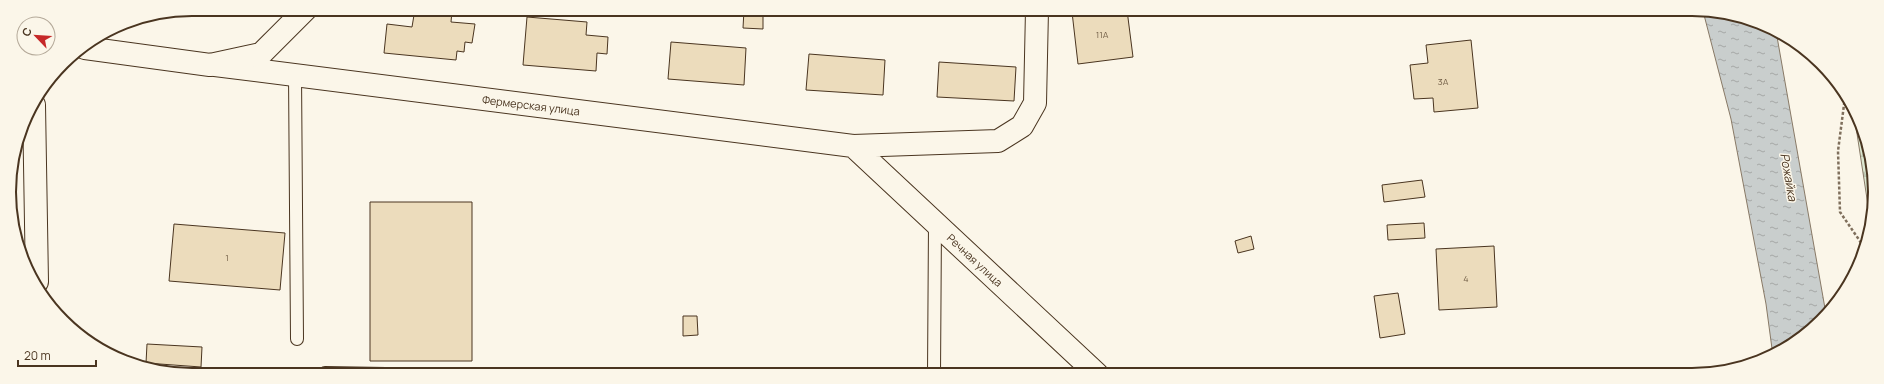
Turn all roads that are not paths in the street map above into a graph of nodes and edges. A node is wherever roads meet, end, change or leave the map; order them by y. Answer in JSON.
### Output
{"nodes":[{"id":1,"x":299,"y":16,"type":"edge"},
{"id":2,"x":1037,"y":16,"type":"edge"},
{"id":3,"x":90,"y":49,"type":"edge"},
{"id":4,"x":210,"y":65,"type":"junction"},
{"id":5,"x":295,"y":74,"type":"junction"},
{"id":6,"x":34,"y":114,"type":"edge"},
{"id":7,"x":853,"y":146,"type":"junction"},
{"id":8,"x":935,"y":223,"type":"junction"},
{"id":9,"x":37,"y":275,"type":"edge"},
{"id":10,"x":297,"y":339,"type":"dead end"},
{"id":11,"x":934,"y":368,"type":"edge"},
{"id":12,"x":1091,"y":368,"type":"edge"}],
"edges":[{"from":1,"to":4,"type":"street"},
{"from":2,"to":7,"type":"street","name":"Фермерская улица"},
{"from":3,"to":4,"type":"street","name":"Фермерская улица"},
{"from":4,"to":5,"type":"street","name":"Фермерская улица"},
{"from":5,"to":7,"type":"street","name":"Фермерская улица"},
{"from":5,"to":10,"type":"lane"},
{"from":6,"to":9,"type":"street"},
{"from":7,"to":8,"type":"street","name":"Речная улица"},
{"from":8,"to":11,"type":"lane"},
{"from":8,"to":12,"type":"street","name":"Речная улица"}]}
